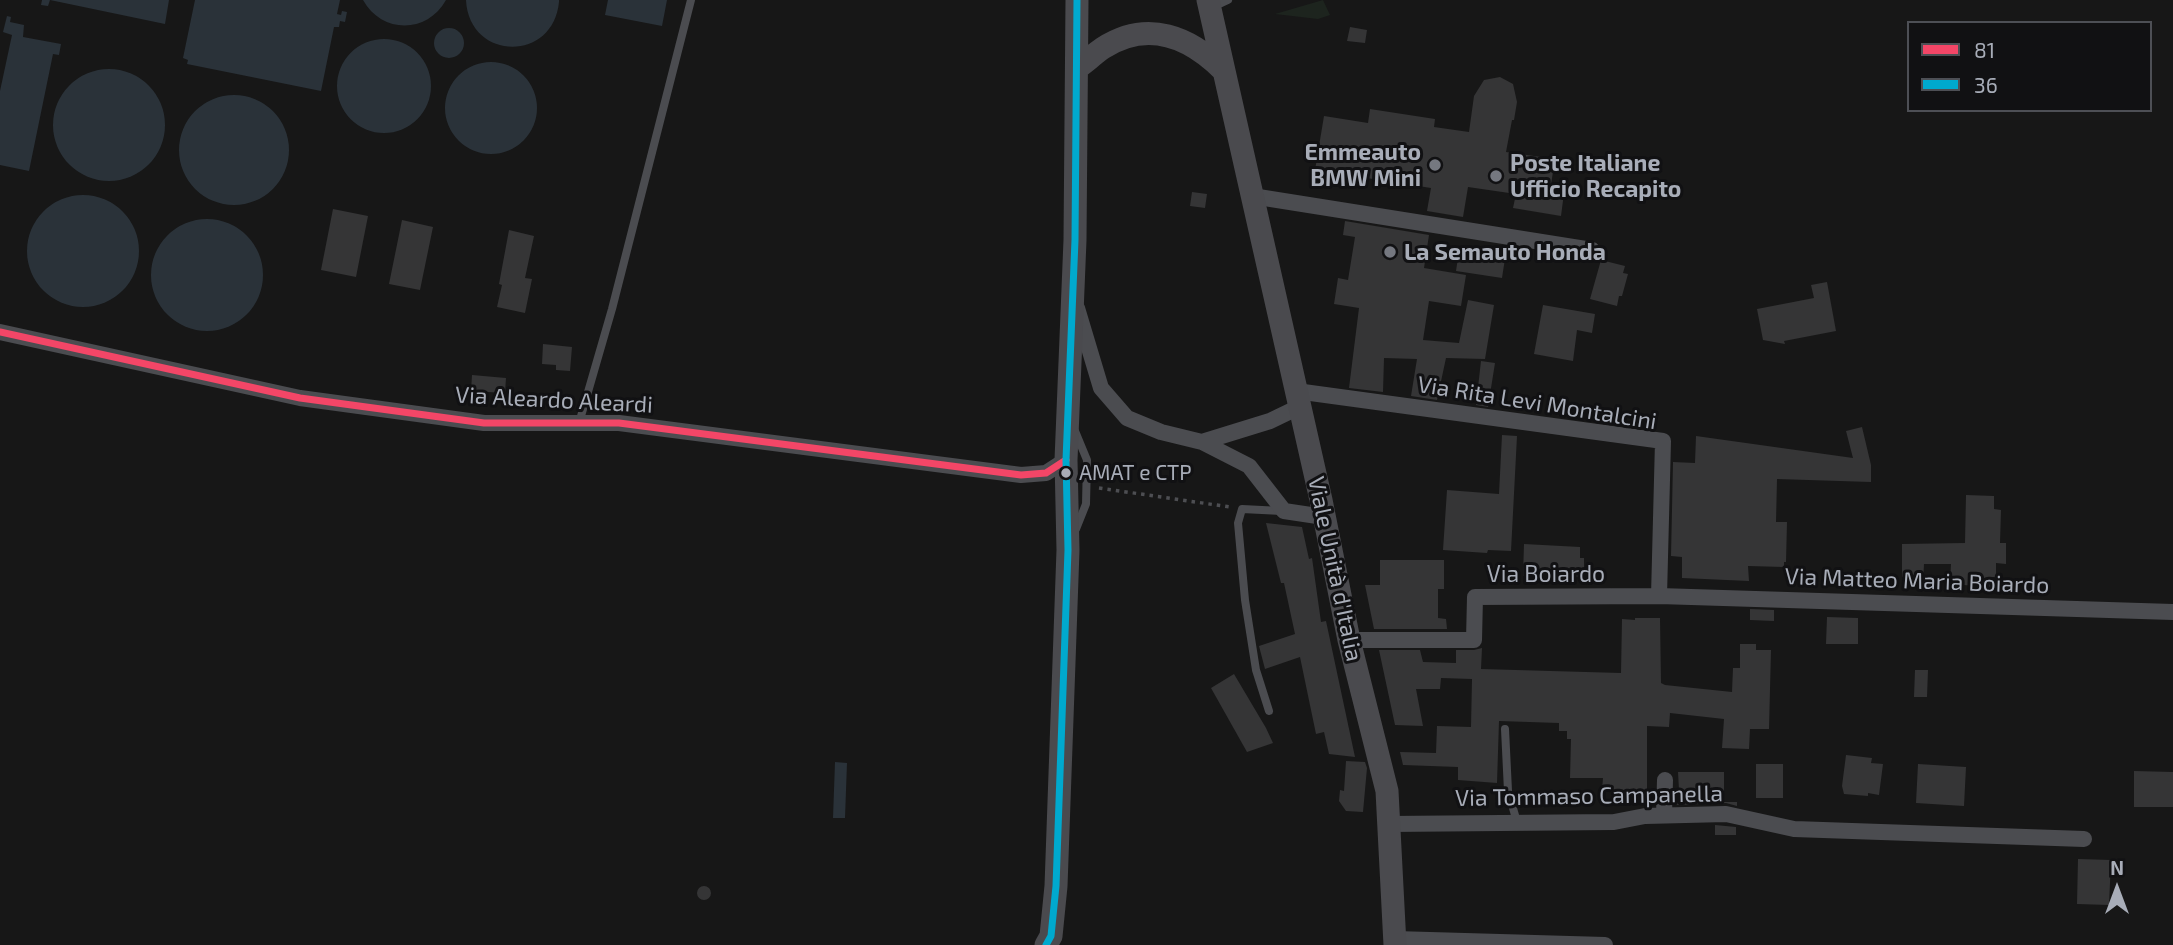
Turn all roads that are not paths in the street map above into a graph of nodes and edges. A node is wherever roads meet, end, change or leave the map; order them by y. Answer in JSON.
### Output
{"nodes":[{"id":1,"x":691,"y":0,"type":"edge"},
{"id":2,"x":1077,"y":0,"type":"edge"},
{"id":3,"x":1215,"y":3,"type":"edge"},
{"id":4,"x":1077,"y":68,"type":"junction"},
{"id":5,"x":1224,"y":71,"type":"junction"},
{"id":6,"x":1252,"y":196,"type":"junction"},
{"id":7,"x":1592,"y":250,"type":"dead end"},
{"id":8,"x":1073,"y":292,"type":"junction"},
{"id":9,"x":0,"y":332,"type":"edge"},
{"id":10,"x":1298,"y":399,"type":"junction"},
{"id":11,"x":1068,"y":415,"type":"junction"},
{"id":12,"x":579,"y":424,"type":"junction"},
{"id":13,"x":1202,"y":442,"type":"junction"},
{"id":14,"x":1066,"y":460,"type":"junction"},
{"id":15,"x":1284,"y":511,"type":"junction"},
{"id":16,"x":1324,"y":517,"type":"junction"},
{"id":17,"x":1068,"y":550,"type":"junction"},
{"id":18,"x":1659,"y":596,"type":"junction"},
{"id":19,"x":2173,"y":612,"type":"edge"},
{"id":20,"x":1349,"y":640,"type":"junction"},
{"id":21,"x":1269,"y":711,"type":"dead end"},
{"id":22,"x":1506,"y":729,"type":"dead end"},
{"id":23,"x":1665,"y":779,"type":"dead end"},
{"id":24,"x":1664,"y":815,"type":"junction"},
{"id":25,"x":1517,"y":822,"type":"junction"},
{"id":26,"x":1389,"y":824,"type":"junction"},
{"id":27,"x":2084,"y":839,"type":"dead end"},
{"id":28,"x":1407,"y":942,"type":"edge"},
{"id":29,"x":1046,"y":945,"type":"edge"},
{"id":30,"x":1605,"y":945,"type":"edge"}],
"edges":[{"from":1,"to":12,"type":"lane"},
{"from":2,"to":4,"type":"main road"},
{"from":3,"to":5,"type":"main road","name":"Viale Unità d'Italia"},
{"from":4,"to":5,"type":"main road"},
{"from":4,"to":8,"type":"main road"},
{"from":5,"to":6,"type":"main road","name":"Viale Unità d'Italia"},
{"from":6,"to":7,"type":"street"},
{"from":6,"to":10,"type":"main road","name":"Viale Unità d'Italia"},
{"from":8,"to":11,"type":"main road"},
{"from":8,"to":13,"type":"street"},
{"from":9,"to":12,"type":"street","name":"Via Aleardo Aleardi"},
{"from":10,"to":13,"type":"street"},
{"from":10,"to":16,"type":"main road","name":"Viale Unità d'Italia"},
{"from":10,"to":18,"type":"street","name":"Via Rita Levi Montalcini"},
{"from":11,"to":14,"type":"main road"},
{"from":11,"to":17,"type":"lane"},
{"from":12,"to":14,"type":"street","name":"Via Aleardo Aleardi"},
{"from":13,"to":15,"type":"street"},
{"from":14,"to":17,"type":"main road"},
{"from":15,"to":16,"type":"street"},
{"from":15,"to":21,"type":"lane"},
{"from":16,"to":20,"type":"main road","name":"Viale Unità d'Italia"},
{"from":17,"to":29,"type":"main road"},
{"from":18,"to":19,"type":"street","name":"Via Matteo Maria Boiardo"},
{"from":18,"to":20,"type":"street","name":"Via Boiardo"},
{"from":20,"to":26,"type":"main road","name":"Viale Unità d'Italia"},
{"from":22,"to":25,"type":"lane"},
{"from":23,"to":24,"type":"street"},
{"from":24,"to":25,"type":"street","name":"Via Tommaso Campanella"},
{"from":24,"to":27,"type":"street","name":"Via Tommaso Campanella"},
{"from":25,"to":26,"type":"street","name":"Via Tommaso Campanella"},
{"from":26,"to":28,"type":"main road","name":"Viale Unità d'Italia"},
{"from":28,"to":30,"type":"street"}]}
